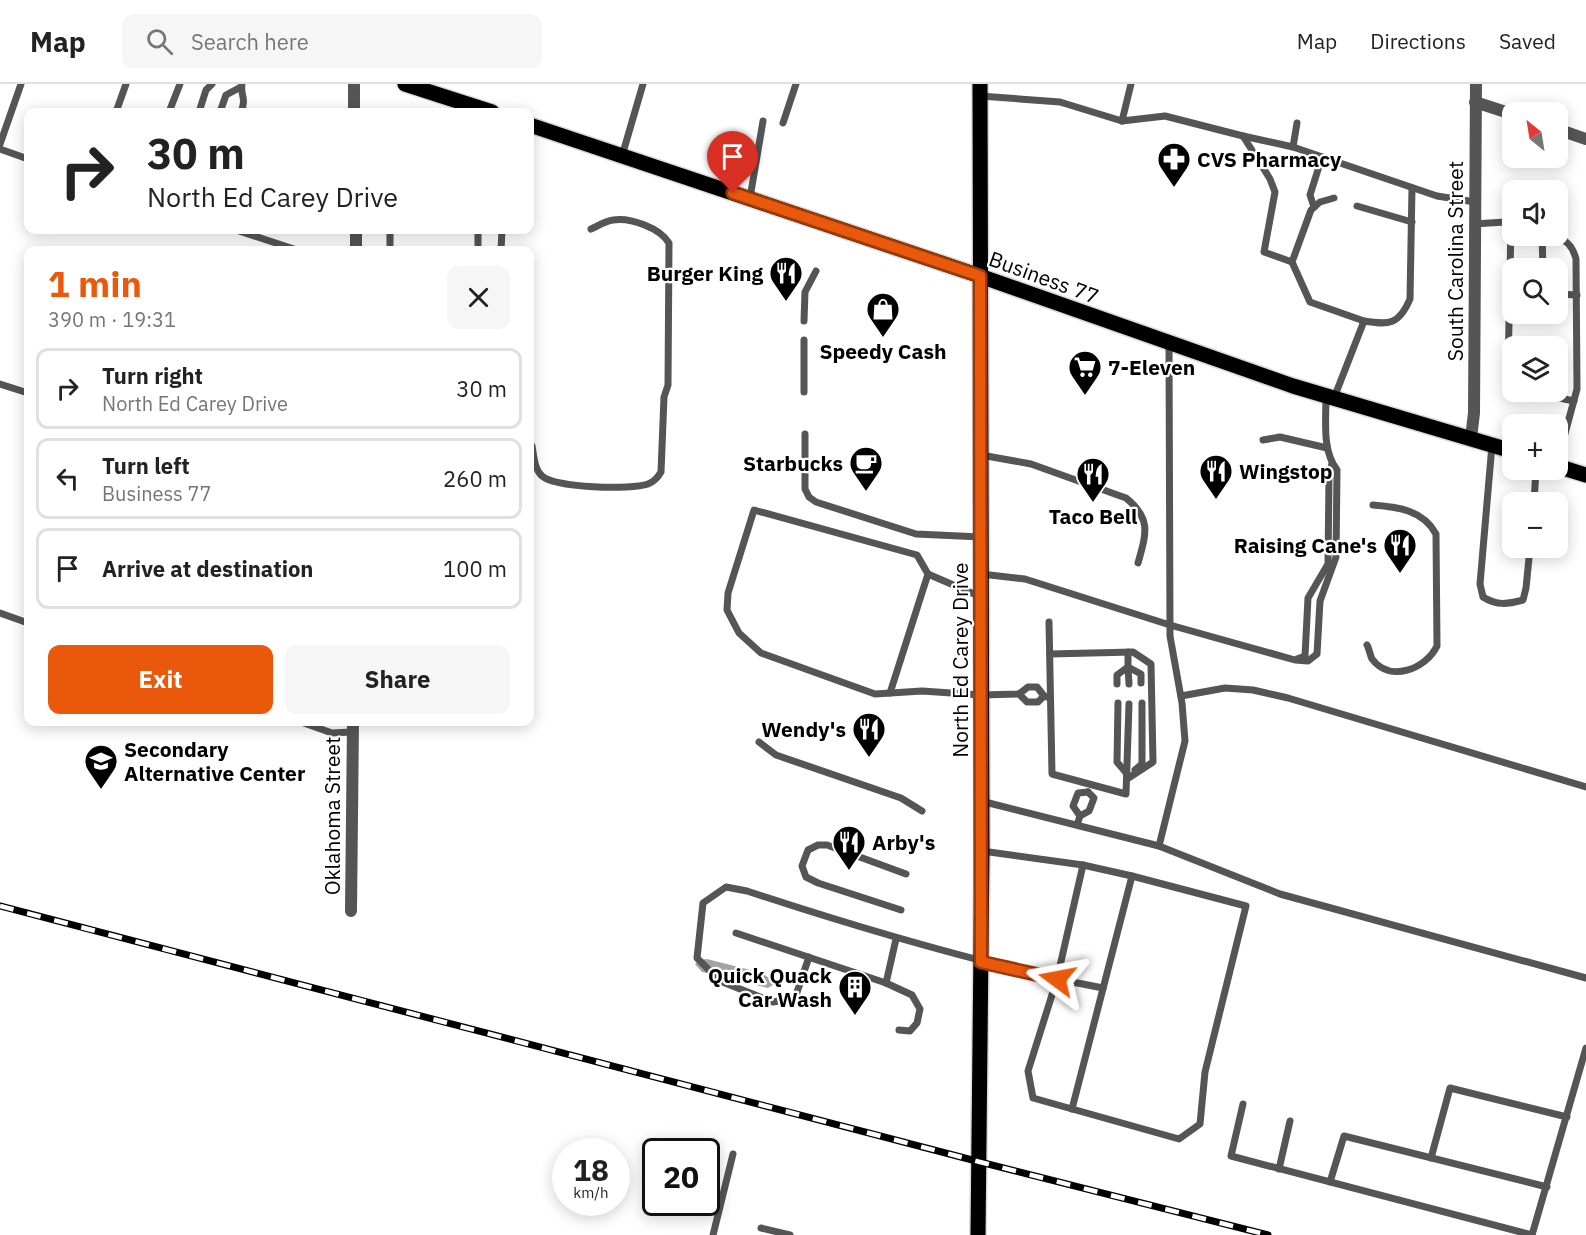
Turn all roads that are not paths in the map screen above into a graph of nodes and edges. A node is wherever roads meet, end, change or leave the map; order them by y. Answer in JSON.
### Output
{"nodes":[{"id":1,"x":21,"y":84,"type":"edge"},
{"id":2,"x":126,"y":84,"type":"edge"},
{"id":3,"x":180,"y":84,"type":"edge"},
{"id":4,"x":212,"y":84,"type":"edge"},
{"id":5,"x":232,"y":84,"type":"edge"},
{"id":6,"x":354,"y":84,"type":"edge"},
{"id":7,"x":405,"y":84,"type":"edge"},
{"id":8,"x":643,"y":84,"type":"edge"},
{"id":9,"x":796,"y":84,"type":"edge"},
{"id":10,"x":1131,"y":84,"type":"edge"},
{"id":11,"x":1476,"y":84,"type":"edge"},
{"id":12,"x":241,"y":85,"type":"edge"},
{"id":13,"x":431,"y":88,"type":"edge"},
{"id":14,"x":980,"y":90,"type":"edge"},
{"id":15,"x":1475,"y":102,"type":"junction"},
{"id":16,"x":117,"y":108,"type":"edge"},
{"id":17,"x":171,"y":108,"type":"edge"},
{"id":18,"x":200,"y":108,"type":"edge"},
{"id":19,"x":221,"y":108,"type":"edge"},
{"id":20,"x":243,"y":108,"type":"edge"},
{"id":21,"x":354,"y":108,"type":"edge"},
{"id":22,"x":482,"y":108,"type":"edge"},
{"id":23,"x":1502,"y":111,"type":"edge"},
{"id":24,"x":762,"y":121,"type":"dead end"},
{"id":25,"x":1122,"y":121,"type":"junction"},
{"id":26,"x":783,"y":123,"type":"dead end"},
{"id":27,"x":1297,"y":123,"type":"dead end"},
{"id":28,"x":534,"y":126,"type":"edge"},
{"id":29,"x":1568,"y":133,"type":"edge"},
{"id":30,"x":1243,"y":136,"type":"junction"},
{"id":31,"x":1586,"y":139,"type":"edge"},
{"id":32,"x":0,"y":144,"type":"edge"},
{"id":33,"x":1293,"y":147,"type":"junction"},
{"id":34,"x":0,"y":149,"type":"edge"},
{"id":35,"x":1255,"y":155,"type":"dead end"},
{"id":36,"x":622,"y":156,"type":"junction"},
{"id":37,"x":1322,"y":157,"type":"junction"},
{"id":38,"x":24,"y":158,"type":"edge"},
{"id":39,"x":1262,"y":166,"type":"dead end"},
{"id":40,"x":1412,"y":188,"type":"junction"},
{"id":41,"x":1334,"y":198,"type":"dead end"},
{"id":42,"x":749,"y":199,"type":"junction"},
{"id":43,"x":1475,"y":202,"type":"junction"},
{"id":44,"x":1357,"y":206,"type":"dead end"},
{"id":45,"x":1314,"y":207,"type":"junction"},
{"id":46,"x":1412,"y":222,"type":"junction"},
{"id":47,"x":1502,"y":222,"type":"edge"},
{"id":48,"x":1474,"y":224,"type":"junction"},
{"id":49,"x":591,"y":229,"type":"dead end"},
{"id":50,"x":248,"y":234,"type":"edge"},
{"id":51,"x":1568,"y":243,"type":"edge"},
{"id":52,"x":285,"y":246,"type":"edge"},
{"id":53,"x":1511,"y":246,"type":"edge"},
{"id":54,"x":1292,"y":262,"type":"junction"},
{"id":55,"x":816,"y":271,"type":"dead end"},
{"id":56,"x":980,"y":276,"type":"junction"},
{"id":57,"x":1568,"y":295,"type":"edge"},
{"id":58,"x":1576,"y":295,"type":"junction"},
{"id":59,"x":804,"y":321,"type":"dead end"},
{"id":60,"x":1364,"y":321,"type":"junction"},
{"id":61,"x":1509,"y":336,"type":"edge"},
{"id":62,"x":804,"y":340,"type":"dead end"},
{"id":63,"x":1168,"y":343,"type":"junction"},
{"id":64,"x":0,"y":384,"type":"edge"},
{"id":65,"x":24,"y":392,"type":"edge"},
{"id":66,"x":804,"y":392,"type":"dead end"},
{"id":67,"x":1330,"y":397,"type":"junction"},
{"id":68,"x":1568,"y":400,"type":"edge"},
{"id":69,"x":1574,"y":401,"type":"junction"},
{"id":70,"x":1568,"y":424,"type":"edge"},
{"id":71,"x":805,"y":434,"type":"dead end"},
{"id":72,"x":1471,"y":438,"type":"junction"},
{"id":73,"x":1263,"y":440,"type":"dead end"},
{"id":74,"x":1492,"y":445,"type":"junction"},
{"id":75,"x":1327,"y":448,"type":"junction"},
{"id":76,"x":1502,"y":448,"type":"edge"},
{"id":77,"x":981,"y":455,"type":"junction"},
{"id":78,"x":534,"y":458,"type":"edge"},
{"id":79,"x":1332,"y":463,"type":"junction"},
{"id":80,"x":1568,"y":469,"type":"edge"},
{"id":81,"x":1586,"y":475,"type":"edge"},
{"id":82,"x":1373,"y":505,"type":"dead end"},
{"id":83,"x":981,"y":537,"type":"junction"},
{"id":84,"x":1529,"y":558,"type":"edge"},
{"id":85,"x":1138,"y":563,"type":"dead end"},
{"id":86,"x":928,"y":574,"type":"junction"},
{"id":87,"x":981,"y":574,"type":"junction"},
{"id":88,"x":981,"y":597,"type":"junction"},
{"id":89,"x":0,"y":613,"type":"edge"},
{"id":90,"x":24,"y":622,"type":"edge"},
{"id":91,"x":1049,"y":622,"type":"dead end"},
{"id":92,"x":1170,"y":625,"type":"junction"},
{"id":93,"x":1367,"y":645,"type":"dead end"},
{"id":94,"x":1128,"y":652,"type":"junction"},
{"id":95,"x":1050,"y":654,"type":"junction"},
{"id":96,"x":1294,"y":660,"type":"junction"},
{"id":97,"x":1128,"y":667,"type":"junction"},
{"id":98,"x":1141,"y":683,"type":"dead end"},
{"id":99,"x":1117,"y":684,"type":"dead end"},
{"id":100,"x":1129,"y":684,"type":"dead end"},
{"id":101,"x":890,"y":693,"type":"junction"},
{"id":102,"x":981,"y":695,"type":"junction"},
{"id":103,"x":1181,"y":696,"type":"junction"},
{"id":104,"x":1047,"y":697,"type":"junction"},
{"id":105,"x":1118,"y":703,"type":"dead end"},
{"id":106,"x":1142,"y":703,"type":"dead end"},
{"id":107,"x":1129,"y":704,"type":"dead end"},
{"id":108,"x":312,"y":726,"type":"edge"},
{"id":109,"x":352,"y":727,"type":"edge"},
{"id":110,"x":759,"y":742,"type":"dead end"},
{"id":111,"x":1128,"y":777,"type":"junction"},
{"id":112,"x":1586,"y":787,"type":"edge"},
{"id":113,"x":1089,"y":788,"type":"junction"},
{"id":114,"x":981,"y":801,"type":"junction"},
{"id":115,"x":922,"y":811,"type":"dead end"},
{"id":116,"x":1080,"y":816,"type":"junction"},
{"id":117,"x":1077,"y":825,"type":"junction"},
{"id":118,"x":1159,"y":846,"type":"junction"},
{"id":119,"x":982,"y":851,"type":"junction"},
{"id":120,"x":1083,"y":865,"type":"junction"},
{"id":121,"x":906,"y":874,"type":"dead end"},
{"id":122,"x":1132,"y":876,"type":"junction"},
{"id":123,"x":901,"y":910,"type":"dead end"},
{"id":124,"x":351,"y":911,"type":"dead end"},
{"id":125,"x":736,"y":933,"type":"dead end"},
{"id":126,"x":896,"y":939,"type":"junction"},
{"id":127,"x":809,"y":957,"type":"junction"},
{"id":128,"x":981,"y":962,"type":"junction"},
{"id":129,"x":1586,"y":978,"type":"edge"},
{"id":130,"x":1057,"y":979,"type":"junction"},
{"id":131,"x":886,"y":983,"type":"junction"},
{"id":132,"x":1103,"y":988,"type":"junction"},
{"id":133,"x":795,"y":998,"type":"junction"},
{"id":134,"x":810,"y":1003,"type":"dead end"},
{"id":135,"x":900,"y":1030,"type":"dead end"},
{"id":136,"x":1586,"y":1047,"type":"edge"},
{"id":137,"x":1243,"y":1104,"type":"dead end"},
{"id":138,"x":1072,"y":1108,"type":"junction"},
{"id":139,"x":1568,"y":1117,"type":"junction"},
{"id":140,"x":1290,"y":1121,"type":"dead end"},
{"id":141,"x":733,"y":1154,"type":"dead end"},
{"id":142,"x":1431,"y":1158,"type":"junction"},
{"id":143,"x":1279,"y":1168,"type":"junction"},
{"id":144,"x":1330,"y":1182,"type":"junction"},
{"id":145,"x":1546,"y":1187,"type":"junction"},
{"id":146,"x":761,"y":1228,"type":"dead end"},
{"id":147,"x":713,"y":1235,"type":"edge"},
{"id":148,"x":790,"y":1235,"type":"edge"},
{"id":149,"x":978,"y":1235,"type":"edge"},
{"id":150,"x":1532,"y":1235,"type":"edge"}],
"edges":[{"from":1,"to":32,"type":"lane"},
{"from":2,"to":16,"type":"lane"},
{"from":3,"to":17,"type":"lane"},
{"from":4,"to":18,"type":"lane"},
{"from":5,"to":12,"type":"lane"},
{"from":6,"to":21,"type":"street"},
{"from":7,"to":13,"type":"main road"},
{"from":8,"to":36,"type":"lane"},
{"from":9,"to":26,"type":"lane"},
{"from":10,"to":25,"type":"lane"},
{"from":11,"to":15,"type":"street","name":"South Carolina Street"},
{"from":12,"to":19,"type":"lane"},
{"from":12,"to":20,"type":"lane"},
{"from":13,"to":22,"type":"main road"},
{"from":14,"to":25,"type":"lane"},
{"from":14,"to":56,"type":"main road","name":"North Ed Carey Drive"},
{"from":15,"to":23,"type":"street"},
{"from":15,"to":43,"type":"street","name":"South Carolina Street"},
{"from":24,"to":42,"type":"lane"},
{"from":25,"to":30,"type":"lane"},
{"from":27,"to":33,"type":"lane"},
{"from":28,"to":36,"type":"main road","name":"Business 77"},
{"from":29,"to":31,"type":"street"},
{"from":30,"to":33,"type":"lane"},
{"from":30,"to":35,"type":"lane"},
{"from":33,"to":37,"type":"lane"},
{"from":34,"to":38,"type":"lane"},
{"from":36,"to":42,"type":"main road","name":"Business 77"},
{"from":37,"to":40,"type":"lane"},
{"from":37,"to":45,"type":"lane"},
{"from":39,"to":54,"type":"lane"},
{"from":40,"to":43,"type":"lane"},
{"from":40,"to":46,"type":"lane"},
{"from":41,"to":45,"type":"lane"},
{"from":42,"to":56,"type":"main road","name":"Business 77"},
{"from":43,"to":48,"type":"street","name":"South Carolina Street"},
{"from":44,"to":46,"type":"lane"},
{"from":45,"to":54,"type":"lane"},
{"from":46,"to":60,"type":"lane"},
{"from":47,"to":48,"type":"lane"},
{"from":48,"to":72,"type":"street","name":"South Carolina Street"},
{"from":49,"to":78,"type":"lane"},
{"from":50,"to":52,"type":"lane"},
{"from":51,"to":58,"type":"lane"},
{"from":53,"to":61,"type":"lane"},
{"from":54,"to":60,"type":"lane"},
{"from":55,"to":59,"type":"lane"},
{"from":56,"to":63,"type":"main road","name":"Business 77"},
{"from":56,"to":77,"type":"main road","name":"North Ed Carey Drive"},
{"from":57,"to":58,"type":"lane"},
{"from":58,"to":69,"type":"lane"},
{"from":60,"to":67,"type":"lane"},
{"from":62,"to":66,"type":"lane"},
{"from":63,"to":67,"type":"main road","name":"Business 77"},
{"from":63,"to":92,"type":"lane"},
{"from":64,"to":65,"type":"lane"},
{"from":67,"to":72,"type":"main road","name":"Business 77"},
{"from":67,"to":75,"type":"lane"},
{"from":68,"to":69,"type":"lane"},
{"from":69,"to":70,"type":"lane"},
{"from":71,"to":83,"type":"lane"},
{"from":72,"to":74,"type":"main road","name":"Business 77"},
{"from":73,"to":75,"type":"lane"},
{"from":74,"to":76,"type":"main road","name":"Business 77"},
{"from":74,"to":84,"type":"lane"},
{"from":75,"to":79,"type":"lane"},
{"from":77,"to":83,"type":"main road","name":"North Ed Carey Drive"},
{"from":77,"to":85,"type":"lane"},
{"from":79,"to":96,"type":"lane"},
{"from":79,"to":96,"type":"lane"},
{"from":80,"to":81,"type":"main road"},
{"from":82,"to":93,"type":"lane"},
{"from":83,"to":87,"type":"main road","name":"North Ed Carey Drive"},
{"from":86,"to":88,"type":"lane"},
{"from":86,"to":101,"type":"lane"},
{"from":86,"to":101,"type":"lane"},
{"from":87,"to":88,"type":"main road","name":"North Ed Carey Drive"},
{"from":87,"to":92,"type":"lane"},
{"from":88,"to":102,"type":"main road","name":"North Ed Carey Drive"},
{"from":89,"to":90,"type":"lane"},
{"from":91,"to":95,"type":"lane"},
{"from":92,"to":96,"type":"lane"},
{"from":92,"to":103,"type":"lane"},
{"from":94,"to":95,"type":"lane"},
{"from":94,"to":97,"type":"lane"},
{"from":94,"to":111,"type":"lane"},
{"from":95,"to":104,"type":"lane"},
{"from":97,"to":98,"type":"lane"},
{"from":97,"to":99,"type":"lane"},
{"from":97,"to":100,"type":"lane"},
{"from":101,"to":102,"type":"lane"},
{"from":102,"to":104,"type":"lane"},
{"from":102,"to":114,"type":"main road","name":"North Ed Carey Drive"},
{"from":103,"to":112,"type":"lane"},
{"from":103,"to":118,"type":"lane"},
{"from":104,"to":113,"type":"lane"},
{"from":105,"to":111,"type":"lane"},
{"from":106,"to":111,"type":"lane"},
{"from":107,"to":111,"type":"lane"},
{"from":108,"to":109,"type":"lane"},
{"from":109,"to":124,"type":"street","name":"Oklahoma Street"},
{"from":110,"to":115,"type":"lane"},
{"from":111,"to":113,"type":"lane"},
{"from":113,"to":116,"type":"lane"},
{"from":113,"to":116,"type":"lane"},
{"from":114,"to":117,"type":"lane"},
{"from":114,"to":119,"type":"main road","name":"North Ed Carey Drive"},
{"from":116,"to":117,"type":"lane"},
{"from":117,"to":118,"type":"lane"},
{"from":118,"to":129,"type":"lane"},
{"from":119,"to":120,"type":"lane"},
{"from":119,"to":128,"type":"main road","name":"North Ed Carey Drive"},
{"from":120,"to":122,"type":"lane"},
{"from":120,"to":130,"type":"lane"},
{"from":121,"to":123,"type":"lane"},
{"from":122,"to":132,"type":"lane"},
{"from":122,"to":138,"type":"lane"},
{"from":125,"to":127,"type":"lane"},
{"from":126,"to":128,"type":"lane"},
{"from":126,"to":131,"type":"lane"},
{"from":126,"to":133,"type":"lane"},
{"from":127,"to":131,"type":"lane"},
{"from":127,"to":133,"type":"lane"},
{"from":128,"to":130,"type":"lane"},
{"from":128,"to":149,"type":"main road","name":"North Ed Carey Drive"},
{"from":130,"to":132,"type":"lane"},
{"from":130,"to":138,"type":"lane"},
{"from":131,"to":135,"type":"lane"},
{"from":132,"to":138,"type":"lane"},
{"from":133,"to":134,"type":"lane"},
{"from":136,"to":139,"type":"lane"},
{"from":137,"to":143,"type":"lane"},
{"from":139,"to":142,"type":"lane"},
{"from":139,"to":145,"type":"lane"},
{"from":140,"to":143,"type":"lane"},
{"from":141,"to":147,"type":"lane"},
{"from":142,"to":144,"type":"lane"},
{"from":142,"to":145,"type":"lane"},
{"from":143,"to":144,"type":"lane"},
{"from":144,"to":150,"type":"lane"},
{"from":145,"to":150,"type":"lane"},
{"from":146,"to":148,"type":"lane"}]}
